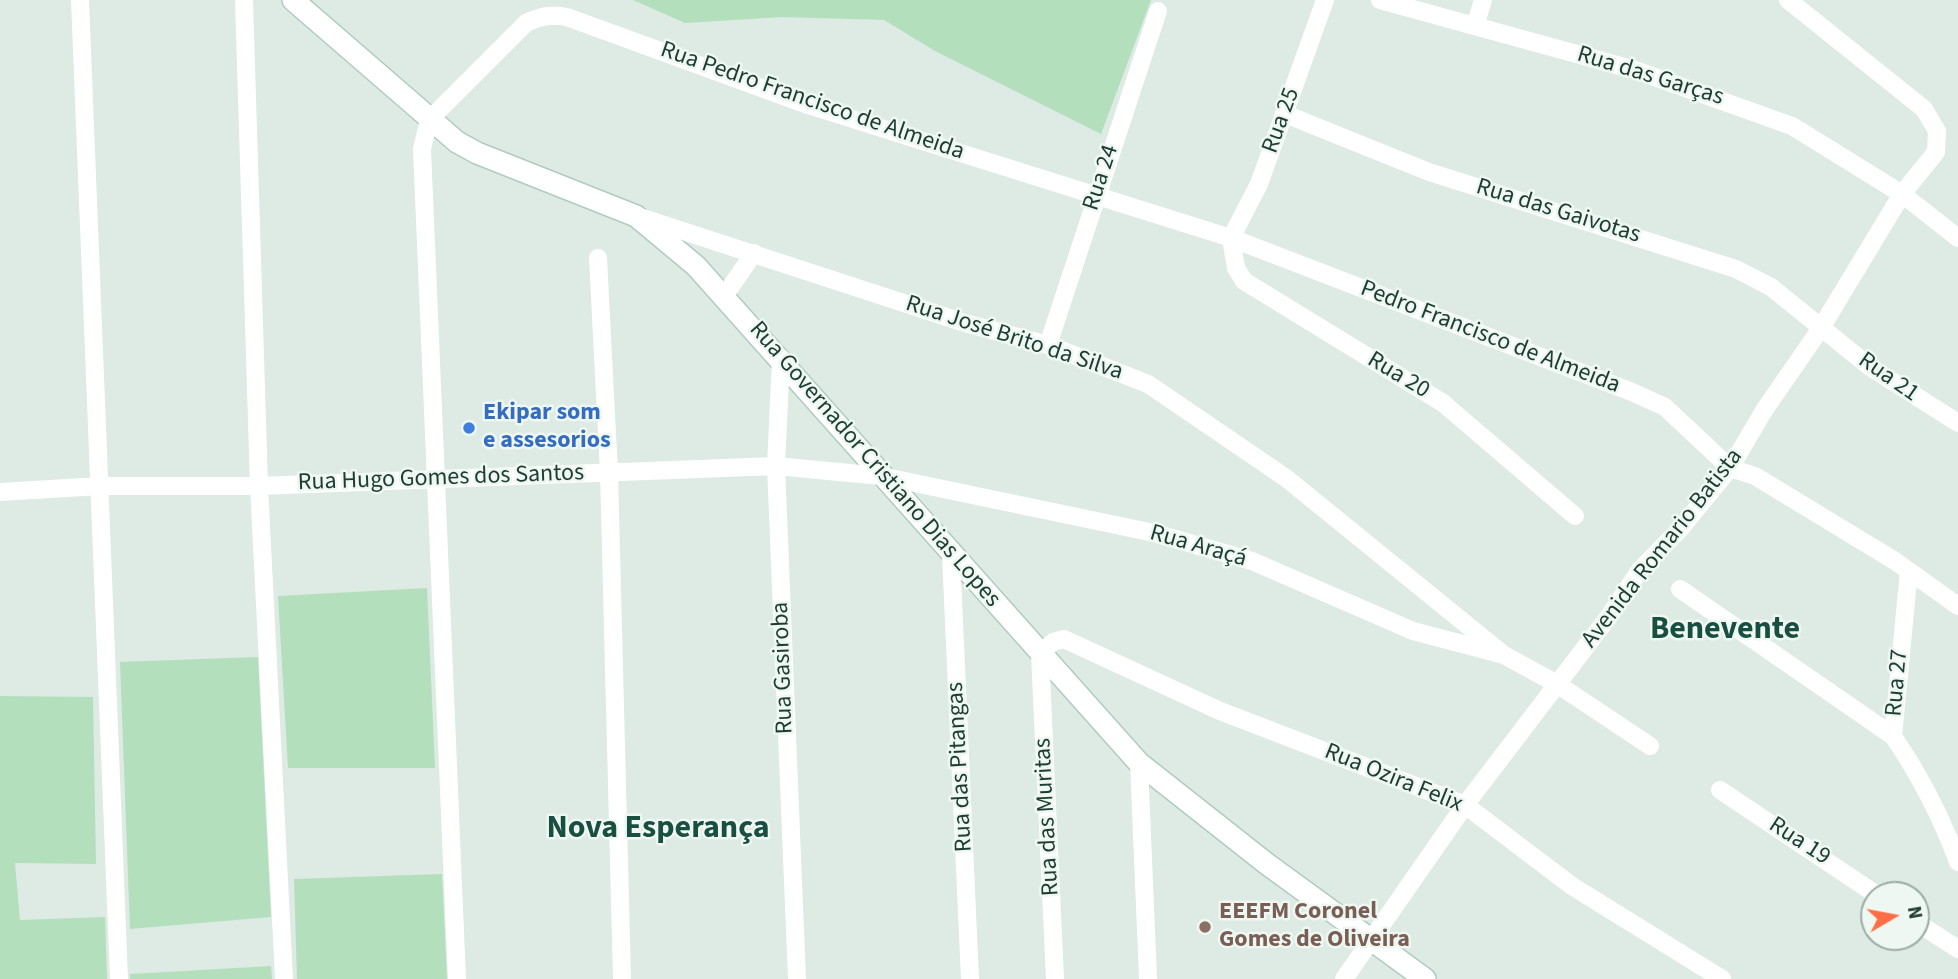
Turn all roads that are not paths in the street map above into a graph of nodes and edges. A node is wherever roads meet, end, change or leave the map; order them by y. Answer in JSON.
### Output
{"nodes":[{"id":1,"x":80,"y":0,"type":"edge"},
{"id":2,"x":244,"y":0,"type":"edge"},
{"id":3,"x":293,"y":0,"type":"edge"},
{"id":4,"x":1325,"y":0,"type":"edge"},
{"id":5,"x":1380,"y":0,"type":"edge"},
{"id":6,"x":1483,"y":0,"type":"edge"},
{"id":7,"x":1788,"y":0,"type":"edge"},
{"id":8,"x":1158,"y":10,"type":"dead end"},
{"id":9,"x":1475,"y":26,"type":"junction"},
{"id":10,"x":1284,"y":114,"type":"junction"},
{"id":11,"x":429,"y":120,"type":"junction"},
{"id":12,"x":1902,"y":194,"type":"junction"},
{"id":13,"x":1096,"y":197,"type":"junction"},
{"id":14,"x":636,"y":216,"type":"junction"},
{"id":15,"x":1231,"y":238,"type":"junction"},
{"id":16,"x":1958,"y":239,"type":"edge"},
{"id":17,"x":754,"y":253,"type":"junction"},
{"id":18,"x":598,"y":258,"type":"dead end"},
{"id":19,"x":725,"y":295,"type":"junction"},
{"id":20,"x":1821,"y":328,"type":"junction"},
{"id":21,"x":1048,"y":345,"type":"junction"},
{"id":22,"x":781,"y":358,"type":"junction"},
{"id":23,"x":1958,"y":423,"type":"edge"},
{"id":24,"x":776,"y":466,"type":"junction"},
{"id":25,"x":1730,"y":468,"type":"junction"},
{"id":26,"x":609,"y":473,"type":"junction"},
{"id":27,"x":881,"y":476,"type":"junction"},
{"id":28,"x":437,"y":478,"type":"junction"},
{"id":29,"x":100,"y":486,"type":"junction"},
{"id":30,"x":259,"y":486,"type":"junction"},
{"id":31,"x":0,"y":492,"type":"edge"},
{"id":32,"x":1575,"y":516,"type":"dead end"},
{"id":33,"x":951,"y":555,"type":"junction"},
{"id":34,"x":1909,"y":571,"type":"junction"},
{"id":35,"x":1679,"y":589,"type":"dead end"},
{"id":36,"x":1958,"y":606,"type":"edge"},
{"id":37,"x":1040,"y":654,"type":"junction"},
{"id":38,"x":1504,"y":655,"type":"junction"},
{"id":39,"x":1557,"y":684,"type":"junction"},
{"id":40,"x":1893,"y":736,"type":"junction"},
{"id":41,"x":1650,"y":746,"type":"dead end"},
{"id":42,"x":1139,"y":763,"type":"junction"},
{"id":43,"x":1720,"y":790,"type":"dead end"},
{"id":44,"x":1465,"y":805,"type":"junction"},
{"id":45,"x":1958,"y":862,"type":"edge"},
{"id":46,"x":1860,"y":884,"type":"edge"},
{"id":47,"x":1930,"y":931,"type":"edge"},
{"id":48,"x":1371,"y":940,"type":"junction"},
{"id":49,"x":1958,"y":948,"type":"edge"},
{"id":50,"x":119,"y":979,"type":"edge"},
{"id":51,"x":284,"y":979,"type":"edge"},
{"id":52,"x":457,"y":979,"type":"edge"},
{"id":53,"x":622,"y":979,"type":"edge"},
{"id":54,"x":797,"y":979,"type":"edge"},
{"id":55,"x":970,"y":979,"type":"edge"},
{"id":56,"x":1055,"y":979,"type":"edge"},
{"id":57,"x":1149,"y":979,"type":"edge"},
{"id":58,"x":1345,"y":979,"type":"edge"},
{"id":59,"x":1425,"y":979,"type":"edge"},
{"id":60,"x":1722,"y":979,"type":"edge"}],
"edges":[{"from":1,"to":29,"type":"street"},
{"from":2,"to":30,"type":"street"},
{"from":3,"to":11,"type":"street","name":"Rua Governador Cristiano Dias Lopes"},
{"from":4,"to":10,"type":"street","name":"Rua 25"},
{"from":5,"to":9,"type":"street","name":"Rua das Garças"},
{"from":6,"to":9,"type":"street"},
{"from":7,"to":12,"type":"street","name":"Avenida Romario Batista"},
{"from":8,"to":13,"type":"street","name":"Rua 24"},
{"from":9,"to":12,"type":"street","name":"Rua das Garças"},
{"from":10,"to":15,"type":"street","name":"Rua 25"},
{"from":10,"to":20,"type":"street","name":"Rua das Gaivotas"},
{"from":11,"to":13,"type":"street","name":"Rua Pedro Francisco de Almeida"},
{"from":11,"to":14,"type":"street","name":"Rua Governador Cristiano Dias Lopes"},
{"from":11,"to":28,"type":"street"},
{"from":12,"to":16,"type":"street","name":"Rua das Garças"},
{"from":12,"to":20,"type":"street","name":"Avenida Romario Batista"},
{"from":13,"to":15,"type":"street","name":"Rua Pedro Francisco de Almeida"},
{"from":13,"to":21,"type":"street","name":"Rua 24"},
{"from":14,"to":17,"type":"street","name":"Rua José Brito da Silva"},
{"from":14,"to":19,"type":"street","name":"Rua Governador Cristiano Dias Lopes"},
{"from":15,"to":25,"type":"street","name":"Pedro Francisco de Almeida"},
{"from":15,"to":32,"type":"street","name":"Rua 20"},
{"from":17,"to":19,"type":"street"},
{"from":17,"to":21,"type":"street","name":"Rua José Brito da Silva"},
{"from":18,"to":26,"type":"street"},
{"from":19,"to":22,"type":"street","name":"Rua Governador Cristiano Dias Lopes"},
{"from":20,"to":23,"type":"street","name":"Rua 21"},
{"from":20,"to":25,"type":"street","name":"Avenida Romario Batista"},
{"from":21,"to":38,"type":"street","name":"Rua José Brito da Silva"},
{"from":22,"to":24,"type":"street","name":"Rua Gasiroba"},
{"from":22,"to":27,"type":"street","name":"Rua Governador Cristiano Dias Lopes"},
{"from":24,"to":26,"type":"street","name":"Rua Hugo Gomes dos Santos"},
{"from":24,"to":27,"type":"street","name":"Rua Hugo Gomes dos Santos"},
{"from":24,"to":54,"type":"street","name":"Rua Gasiroba"},
{"from":25,"to":34,"type":"street"},
{"from":25,"to":39,"type":"street","name":"Avenida Romario Batista"},
{"from":26,"to":28,"type":"street","name":"Rua Hugo Gomes dos Santos"},
{"from":26,"to":53,"type":"street"},
{"from":27,"to":33,"type":"street","name":"Rua Governador Cristiano Dias Lopes"},
{"from":27,"to":38,"type":"street","name":"Rua Araçá"},
{"from":28,"to":30,"type":"street","name":"Rua Hugo Gomes dos Santos"},
{"from":28,"to":52,"type":"street"},
{"from":29,"to":30,"type":"street","name":"Rua Hugo Gomes dos Santos"},
{"from":29,"to":31,"type":"street","name":"Rua Hugo Gomes dos Santos"},
{"from":29,"to":50,"type":"street"},
{"from":30,"to":51,"type":"street"},
{"from":33,"to":37,"type":"street","name":"Rua Governador Cristiano Dias Lopes"},
{"from":33,"to":55,"type":"street","name":"Rua das Pitangas"},
{"from":34,"to":36,"type":"street"},
{"from":34,"to":40,"type":"street","name":"Rua 27"},
{"from":35,"to":40,"type":"street"},
{"from":37,"to":42,"type":"street","name":"Rua Governador Cristiano Dias Lopes"},
{"from":37,"to":44,"type":"street","name":"Rua Ozira Felix"},
{"from":37,"to":56,"type":"street","name":"Rua das Muritas"},
{"from":38,"to":39,"type":"street","name":"Rua José Brito da Silva"},
{"from":39,"to":41,"type":"street","name":"Rua José Brito da Silva"},
{"from":39,"to":44,"type":"street","name":"Avenida Romario Batista"},
{"from":40,"to":45,"type":"street","name":"Rua 27"},
{"from":42,"to":48,"type":"street","name":"Rua Governador Cristiano Dias Lopes"},
{"from":42,"to":57,"type":"street"},
{"from":43,"to":46,"type":"street","name":"Rua 19"},
{"from":44,"to":48,"type":"street","name":"Avenida Romario Batista"},
{"from":44,"to":60,"type":"street","name":"Rua Ozira Felix"},
{"from":47,"to":49,"type":"street"},
{"from":48,"to":58,"type":"street","name":"Avenida Romario Batista"},
{"from":48,"to":59,"type":"street","name":"Rua Governador Cristiano Dias Lopes"}]}
